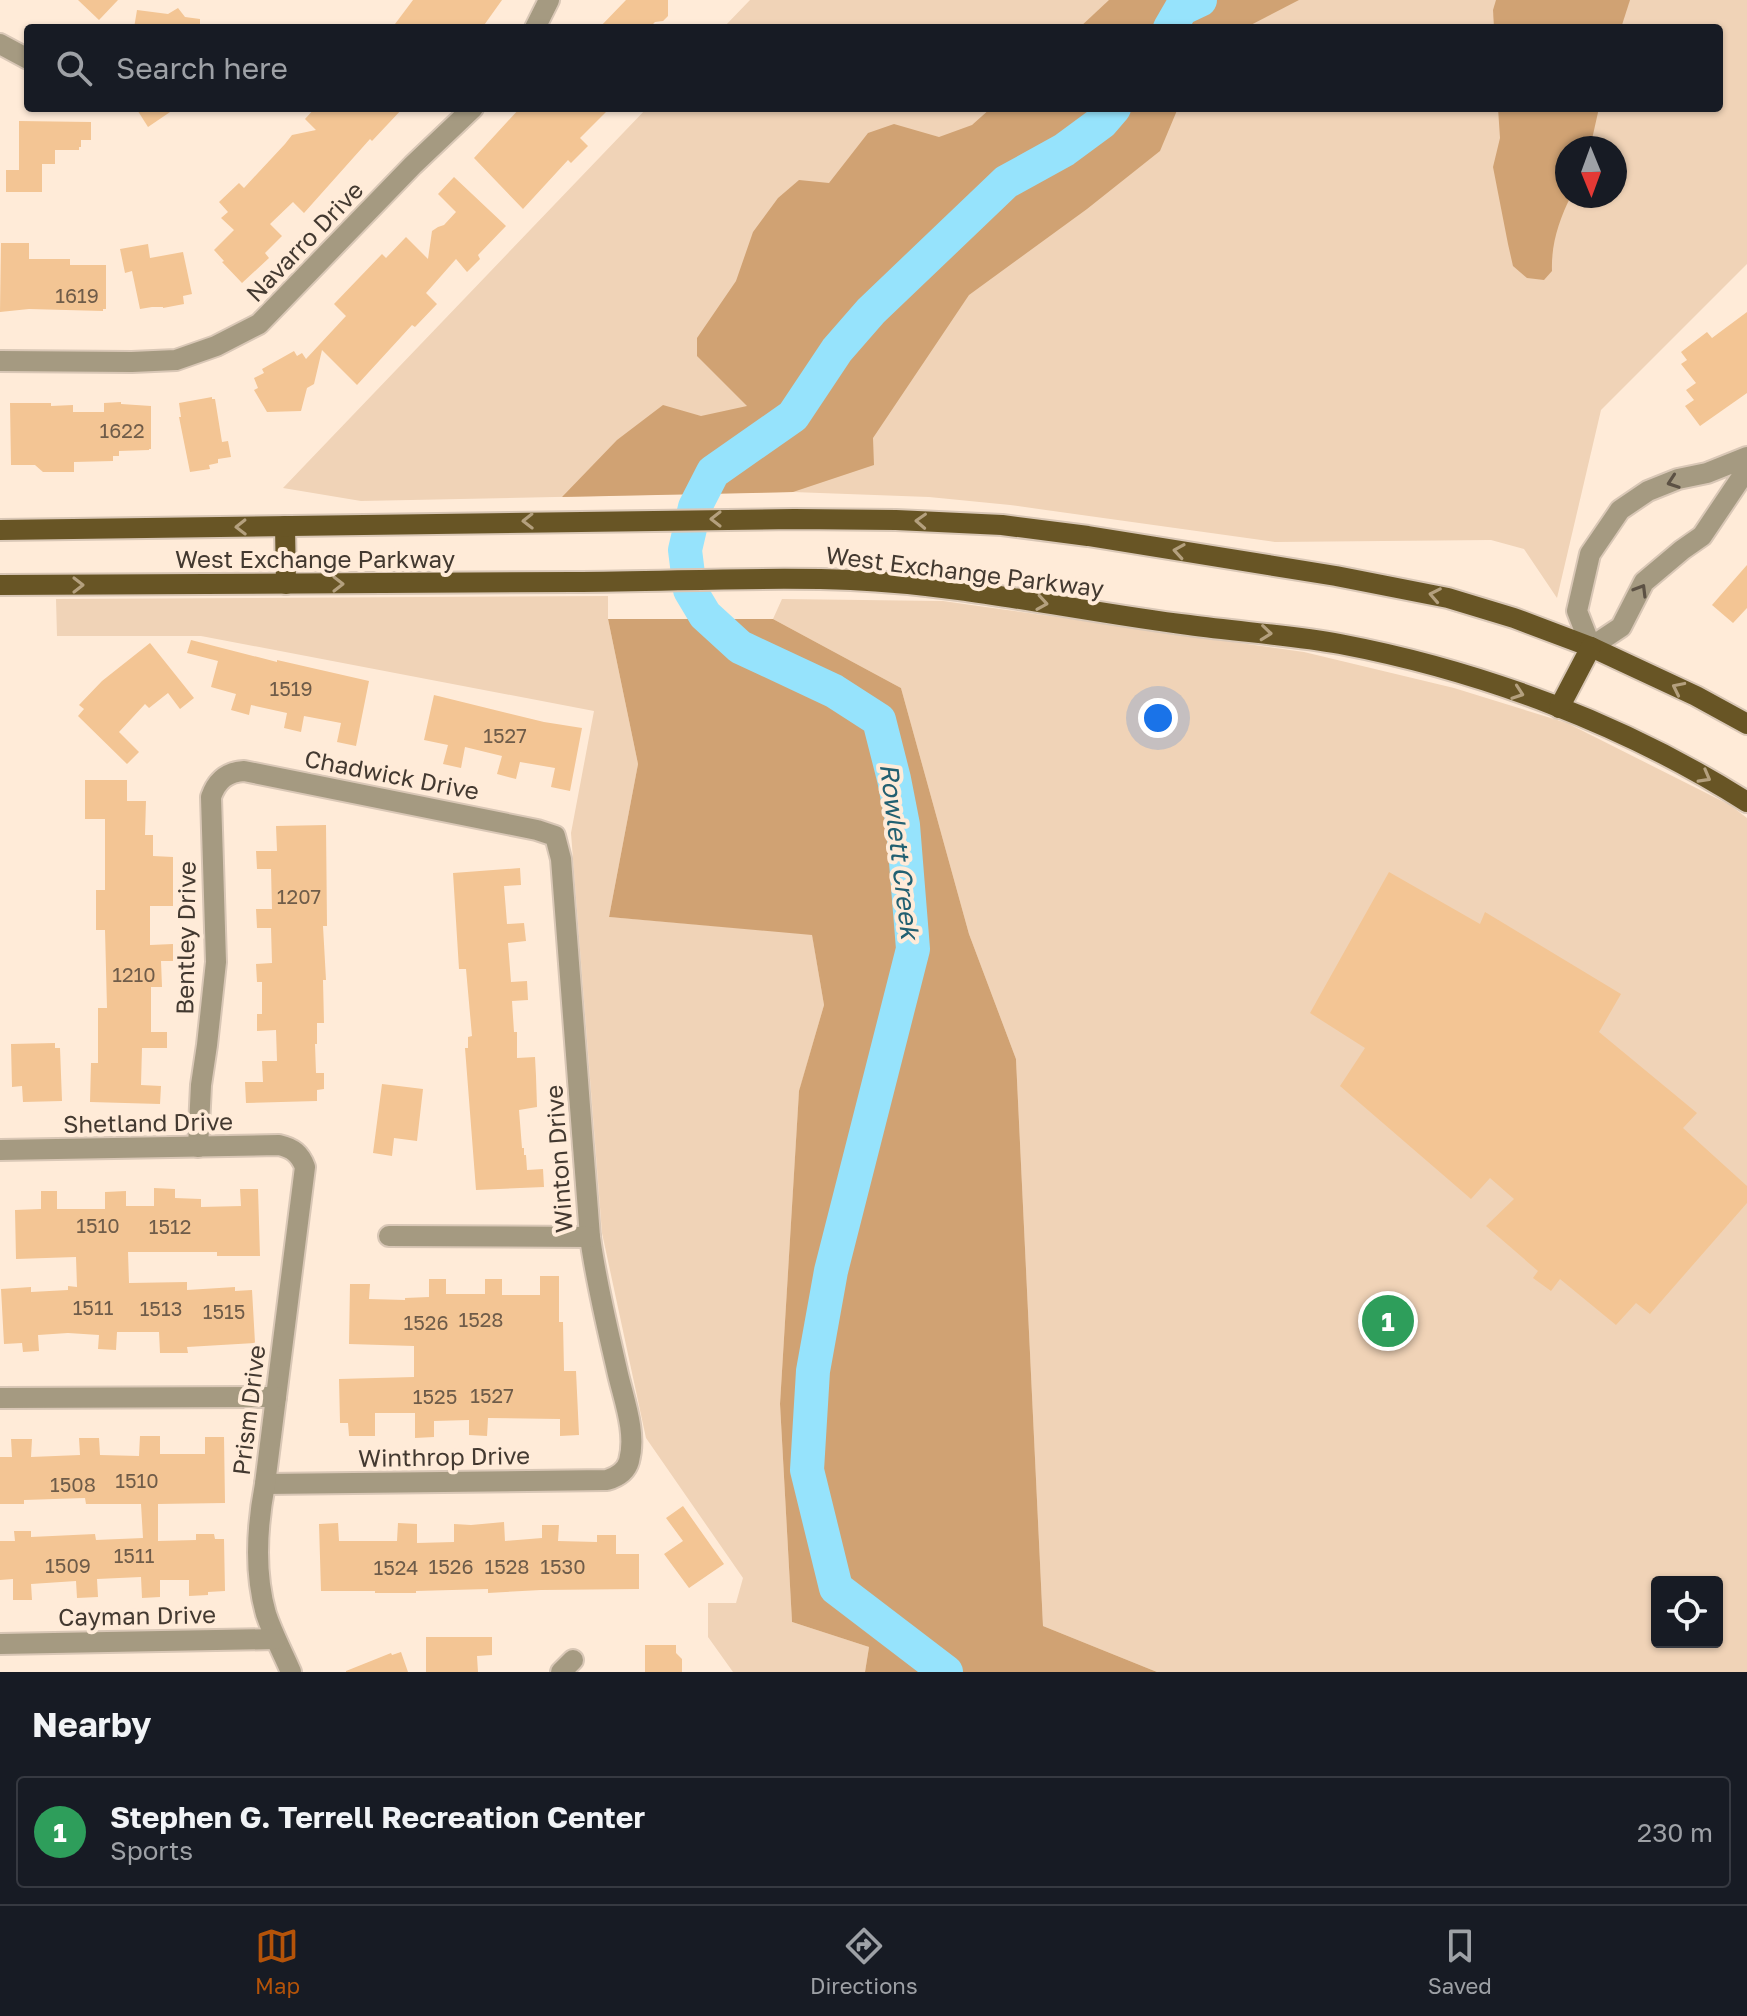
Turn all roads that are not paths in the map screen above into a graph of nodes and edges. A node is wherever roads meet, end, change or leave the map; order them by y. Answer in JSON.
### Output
{"nodes":[{"id":1,"x":549,"y":0,"type":"edge"},
{"id":2,"x":537,"y":24,"type":"edge"},
{"id":3,"x":0,"y":44,"type":"edge"},
{"id":4,"x":24,"y":57,"type":"edge"},
{"id":5,"x":469,"y":112,"type":"edge"},
{"id":6,"x":0,"y":361,"type":"edge"},
{"id":7,"x":1747,"y":457,"type":"edge"},
{"id":8,"x":1747,"y":469,"type":"edge"},
{"id":9,"x":285,"y":526,"type":"junction"},
{"id":10,"x":0,"y":530,"type":"edge"},
{"id":11,"x":286,"y":584,"type":"junction"},
{"id":12,"x":0,"y":585,"type":"edge"},
{"id":13,"x":1591,"y":647,"type":"junction"},
{"id":14,"x":1559,"y":708,"type":"junction"},
{"id":15,"x":1747,"y":724,"type":"edge"},
{"id":16,"x":219,"y":781,"type":"joint"},
{"id":17,"x":1747,"y":802,"type":"edge"},
{"id":18,"x":555,"y":836,"type":"joint"},
{"id":19,"x":198,"y":1147,"type":"junction"},
{"id":20,"x":0,"y":1150,"type":"edge"},
{"id":21,"x":296,"y":1152,"type":"joint"},
{"id":22,"x":389,"y":1236,"type":"dead end"},
{"id":23,"x":590,"y":1237,"type":"junction"},
{"id":24,"x":276,"y":1397,"type":"junction"},
{"id":25,"x":0,"y":1398,"type":"edge"},
{"id":26,"x":622,"y":1473,"type":"joint"},
{"id":27,"x":265,"y":1484,"type":"junction"},
{"id":28,"x":275,"y":1639,"type":"junction"},
{"id":29,"x":0,"y":1644,"type":"edge"},
{"id":30,"x":291,"y":1672,"type":"edge"}],
"edges":[{"from":1,"to":2,"type":"street"},
{"from":3,"to":4,"type":"street"},
{"from":5,"to":6,"type":"street","name":"Navarro Drive"},
{"from":7,"to":13,"type":"street","one_way":true},
{"from":13,"to":8,"type":"street","one_way":true},
{"from":9,"to":10,"type":"main road","name":"West Exchange Parkway","one_way":true},
{"from":9,"to":11,"type":"main road"},
{"from":13,"to":9,"type":"main road","name":"West Exchange Parkway","one_way":true},
{"from":12,"to":11,"type":"main road","name":"West Exchange Parkway","one_way":true},
{"from":11,"to":14,"type":"main road","name":"West Exchange Parkway","one_way":true},
{"from":13,"to":14,"type":"main road"},
{"from":15,"to":13,"type":"main road","name":"West Exchange Parkway","one_way":true},
{"from":14,"to":17,"type":"main road","name":"West Exchange Parkway","one_way":true},
{"from":16,"to":18,"type":"street","name":"Chadwick Drive"},
{"from":16,"to":19,"type":"street","name":"Bentley Drive"},
{"from":18,"to":23,"type":"street","name":"Winton Drive"},
{"from":19,"to":20,"type":"street","name":"Shetland Drive"},
{"from":19,"to":21,"type":"street","name":"Shetland Drive"},
{"from":21,"to":24,"type":"street","name":"Prism Drive"},
{"from":22,"to":23,"type":"street"},
{"from":23,"to":26,"type":"street","name":"Winton Drive"},
{"from":24,"to":25,"type":"street"},
{"from":24,"to":27,"type":"street","name":"Prism Drive"},
{"from":26,"to":27,"type":"street","name":"Winthrop Drive"},
{"from":27,"to":28,"type":"street","name":"Prism Drive"},
{"from":28,"to":29,"type":"street","name":"Cayman Drive"},
{"from":28,"to":30,"type":"street","name":"Prism Drive"}]}
